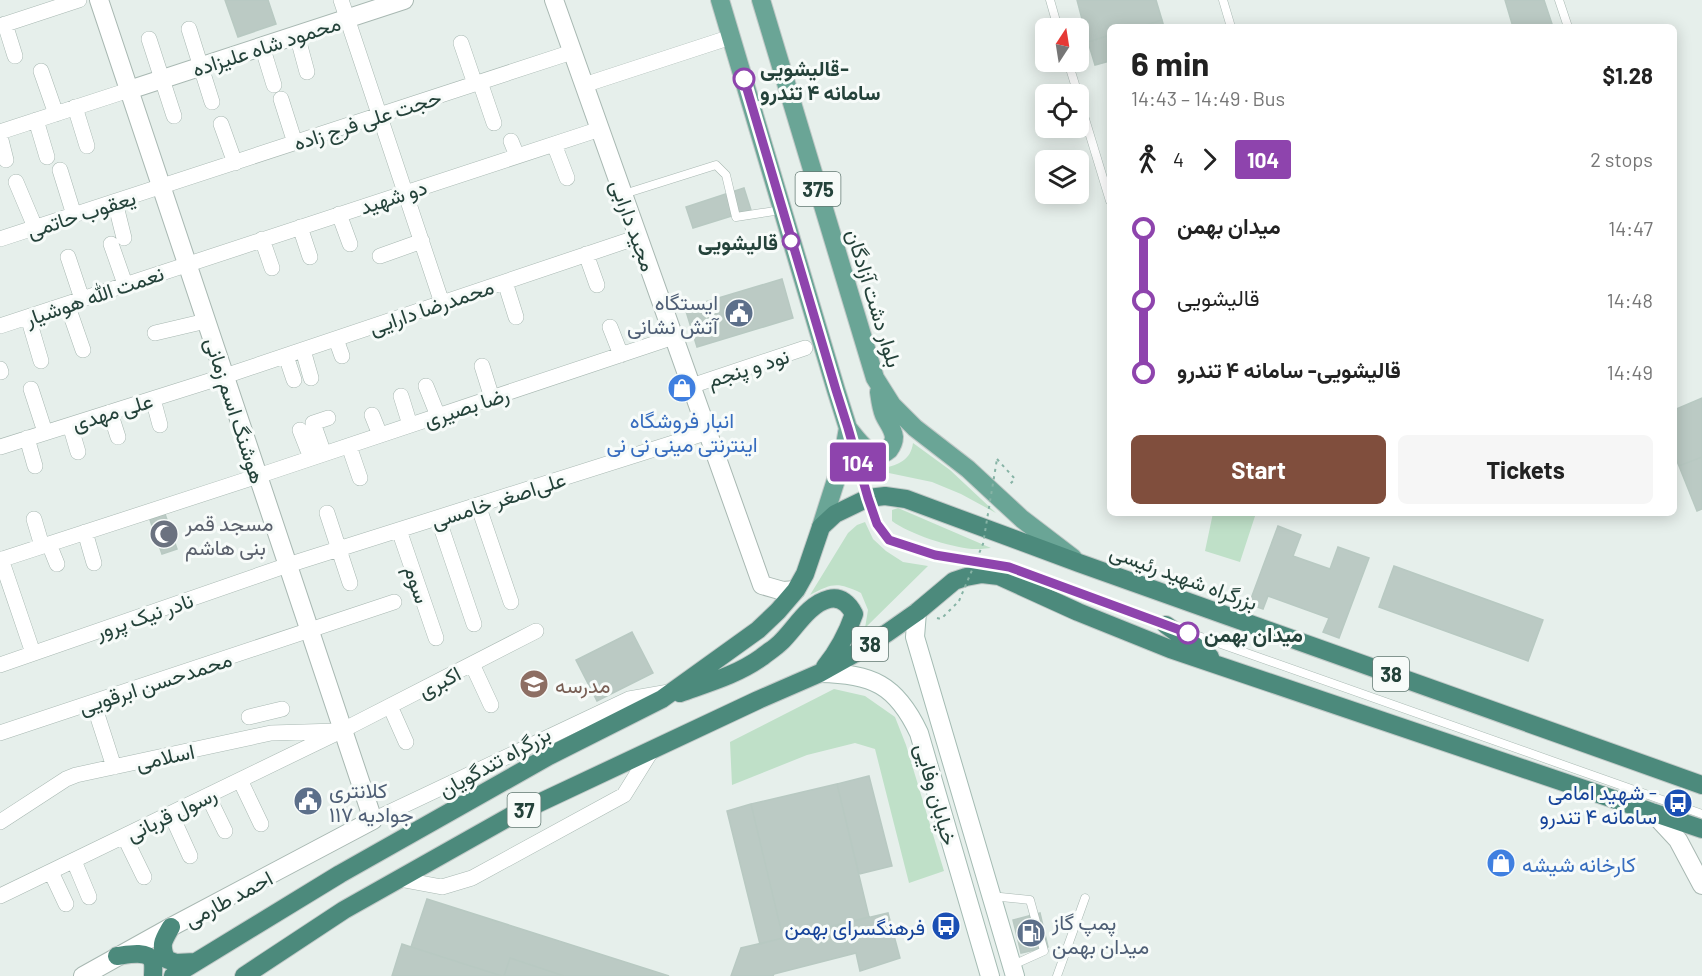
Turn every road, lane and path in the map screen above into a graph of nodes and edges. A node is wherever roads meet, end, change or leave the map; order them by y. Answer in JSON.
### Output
{"nodes":[{"id":1,"x":78,"y":0,"type":"edge"},
{"id":2,"x":99,"y":0,"type":"edge"},
{"id":3,"x":341,"y":0,"type":"edge"},
{"id":4,"x":404,"y":0,"type":"edge"},
{"id":5,"x":554,"y":0,"type":"edge"},
{"id":6,"x":720,"y":0,"type":"edge"},
{"id":7,"x":761,"y":0,"type":"edge"},
{"id":8,"x":1050,"y":0,"type":"edge"},
{"id":9,"x":1223,"y":0,"type":"edge"},
{"id":10,"x":1559,"y":0,"type":"edge"},
{"id":11,"x":347,"y":18,"type":"junction"},
{"id":12,"x":1055,"y":18,"type":"edge"},
{"id":13,"x":1230,"y":24,"type":"edge"},
{"id":14,"x":1567,"y":24,"type":"edge"},
{"id":15,"x":2,"y":25,"type":"edge"},
{"id":16,"x":189,"y":29,"type":"dead end"},
{"id":17,"x":297,"y":35,"type":"junction"},
{"id":18,"x":731,"y":37,"type":"junction"},
{"id":19,"x":149,"y":39,"type":"dead end"},
{"id":20,"x":461,"y":43,"type":"dead end"},
{"id":21,"x":262,"y":46,"type":"junction"},
{"id":22,"x":572,"y":52,"type":"junction"},
{"id":23,"x":15,"y":56,"type":"dead end"},
{"id":24,"x":200,"y":66,"type":"junction"},
{"id":25,"x":41,"y":71,"type":"dead end"},
{"id":26,"x":307,"y":72,"type":"dead end"},
{"id":27,"x":161,"y":79,"type":"junction"},
{"id":28,"x":477,"y":83,"type":"junction"},
{"id":29,"x":274,"y":85,"type":"dead end"},
{"id":30,"x":584,"y":85,"type":"junction"},
{"id":31,"x":129,"y":90,"type":"junction"},
{"id":32,"x":281,"y":99,"type":"dead end"},
{"id":33,"x":212,"y":102,"type":"dead end"},
{"id":34,"x":75,"y":107,"type":"junction"},
{"id":35,"x":56,"y":114,"type":"junction"},
{"id":36,"x":379,"y":115,"type":"junction"},
{"id":37,"x":174,"y":116,"type":"dead end"},
{"id":38,"x":36,"y":120,"type":"junction"},
{"id":39,"x":494,"y":123,"type":"dead end"},
{"id":40,"x":221,"y":124,"type":"dead end"},
{"id":41,"x":600,"y":129,"type":"junction"},
{"id":42,"x":1089,"y":131,"type":"edge"},
{"id":43,"x":0,"y":134,"type":"edge"},
{"id":44,"x":511,"y":141,"type":"dead end"},
{"id":45,"x":295,"y":143,"type":"junction"},
{"id":46,"x":554,"y":144,"type":"junction"},
{"id":47,"x":87,"y":146,"type":"dead end"},
{"id":48,"x":517,"y":156,"type":"junction"},
{"id":49,"x":47,"y":157,"type":"dead end"},
{"id":50,"x":6,"y":160,"type":"dead end"},
{"id":51,"x":235,"y":163,"type":"junction"},
{"id":52,"x":60,"y":170,"type":"dead end"},
{"id":53,"x":567,"y":178,"type":"dead end"},
{"id":54,"x":16,"y":182,"type":"dead end"},
{"id":55,"x":161,"y":187,"type":"junction"},
{"id":56,"x":1107,"y":191,"type":"edge"},
{"id":57,"x":405,"y":192,"type":"junction"},
{"id":58,"x":623,"y":195,"type":"junction"},
{"id":59,"x":115,"y":202,"type":"junction"},
{"id":60,"x":782,"y":210,"type":"junction"},
{"id":61,"x":339,"y":214,"type":"junction"},
{"id":62,"x":74,"y":215,"type":"junction"},
{"id":63,"x":35,"y":227,"type":"junction"},
{"id":64,"x":300,"y":227,"type":"junction"},
{"id":65,"x":638,"y":237,"type":"junction"},
{"id":66,"x":0,"y":239,"type":"edge"},
{"id":67,"x":262,"y":239,"type":"junction"},
{"id":68,"x":422,"y":241,"type":"junction"},
{"id":69,"x":350,"y":244,"type":"dead end"},
{"id":70,"x":586,"y":254,"type":"junction"},
{"id":71,"x":380,"y":255,"type":"dead end"},
{"id":72,"x":68,"y":257,"type":"dead end"},
{"id":73,"x":310,"y":257,"type":"dead end"},
{"id":74,"x":187,"y":263,"type":"junction"},
{"id":75,"x":272,"y":268,"type":"dead end"},
{"id":76,"x":505,"y":282,"type":"junction"},
{"id":77,"x":125,"y":284,"type":"junction"},
{"id":78,"x":597,"y":285,"type":"dead end"},
{"id":79,"x":75,"y":301,"type":"junction"},
{"id":80,"x":442,"y":303,"type":"junction"},
{"id":81,"x":28,"y":317,"type":"junction"},
{"id":82,"x":516,"y":317,"type":"dead end"},
{"id":83,"x":206,"y":321,"type":"junction"},
{"id":84,"x":0,"y":326,"type":"edge"},
{"id":85,"x":610,"y":327,"type":"dead end"},
{"id":86,"x":155,"y":333,"type":"dead end"},
{"id":87,"x":674,"y":337,"type":"junction"},
{"id":88,"x":336,"y":339,"type":"junction"},
{"id":89,"x":805,"y":348,"type":"dead end"},
{"id":90,"x":83,"y":350,"type":"dead end"},
{"id":91,"x":303,"y":350,"type":"junction"},
{"id":92,"x":621,"y":355,"type":"junction"},
{"id":93,"x":286,"y":356,"type":"junction"},
{"id":94,"x":342,"y":356,"type":"dead end"},
{"id":95,"x":41,"y":361,"type":"dead end"},
{"id":96,"x":482,"y":366,"type":"dead end"},
{"id":97,"x":225,"y":376,"type":"junction"},
{"id":98,"x":311,"y":378,"type":"dead end"},
{"id":99,"x":875,"y":378,"type":"junction"},
{"id":100,"x":294,"y":380,"type":"dead end"},
{"id":101,"x":426,"y":386,"type":"dead end"},
{"id":102,"x":691,"y":386,"type":"junction"},
{"id":103,"x":31,"y":389,"type":"dead end"},
{"id":104,"x":401,"y":396,"type":"dead end"},
{"id":105,"x":492,"y":398,"type":"junction"},
{"id":106,"x":153,"y":399,"type":"junction"},
{"id":107,"x":110,"y":412,"type":"junction"},
{"id":108,"x":372,"y":415,"type":"dead end"},
{"id":109,"x":438,"y":416,"type":"junction"},
{"id":110,"x":328,"y":418,"type":"dead end"},
{"id":111,"x":70,"y":425,"type":"junction"},
{"id":112,"x":160,"y":425,"type":"dead end"},
{"id":113,"x":410,"y":425,"type":"junction"},
{"id":114,"x":848,"y":428,"type":"junction"},
{"id":115,"x":300,"y":430,"type":"dead end"},
{"id":116,"x":45,"y":432,"type":"junction"},
{"id":117,"x":708,"y":432,"type":"junction"},
{"id":118,"x":380,"y":435,"type":"junction"},
{"id":119,"x":118,"y":437,"type":"dead end"},
{"id":120,"x":27,"y":438,"type":"junction"},
{"id":121,"x":0,"y":446,"type":"edge"},
{"id":122,"x":349,"y":446,"type":"junction"},
{"id":123,"x":78,"y":452,"type":"dead end"},
{"id":124,"x":318,"y":456,"type":"junction"},
{"id":125,"x":35,"y":466,"type":"dead end"},
{"id":126,"x":258,"y":476,"type":"junction"},
{"id":127,"x":360,"y":478,"type":"dead end"},
{"id":128,"x":1015,"y":479,"type":"dead end"},
{"id":129,"x":868,"y":498,"type":"junction"},
{"id":130,"x":478,"y":505,"type":"junction"},
{"id":131,"x":327,"y":513,"type":"dead end"},
{"id":132,"x":438,"y":518,"type":"junction"},
{"id":133,"x":34,"y":519,"type":"dead end"},
{"id":134,"x":821,"y":527,"type":"junction"},
{"id":135,"x":399,"y":530,"type":"junction"},
{"id":136,"x":85,"y":532,"type":"junction"},
{"id":137,"x":46,"y":545,"type":"junction"},
{"id":138,"x":338,"y":550,"type":"junction"},
{"id":139,"x":1,"y":560,"type":"edge"},
{"id":140,"x":94,"y":563,"type":"dead end"},
{"id":141,"x":1079,"y":563,"type":"junction"},
{"id":142,"x":57,"y":564,"type":"dead end"},
{"id":143,"x":288,"y":566,"type":"junction"},
{"id":144,"x":350,"y":583,"type":"dead end"},
{"id":145,"x":796,"y":590,"type":"junction"},
{"id":146,"x":394,"y":602,"type":"dead end"},
{"id":147,"x":511,"y":602,"type":"dead end"},
{"id":148,"x":917,"y":612,"type":"junction"},
{"id":149,"x":941,"y":619,"type":"dead end"},
{"id":150,"x":474,"y":624,"type":"dead end"},
{"id":151,"x":1166,"y":625,"type":"junction"},
{"id":152,"x":310,"y":631,"type":"junction"},
{"id":153,"x":536,"y":631,"type":"dead end"},
{"id":154,"x":436,"y":638,"type":"dead end"},
{"id":155,"x":33,"y":653,"type":"junction"},
{"id":156,"x":472,"y":664,"type":"junction"},
{"id":157,"x":0,"y":665,"type":"edge"},
{"id":158,"x":1223,"y":667,"type":"junction"},
{"id":159,"x":820,"y":673,"type":"junction"},
{"id":160,"x":667,"y":695,"type":"junction"},
{"id":161,"x":93,"y":702,"type":"junction"},
{"id":162,"x":491,"y":705,"type":"dead end"},
{"id":163,"x":390,"y":706,"type":"junction"},
{"id":164,"x":249,"y":717,"type":"dead end"},
{"id":165,"x":343,"y":730,"type":"junction"},
{"id":166,"x":0,"y":733,"type":"edge"},
{"id":167,"x":271,"y":733,"type":"junction"},
{"id":168,"x":406,"y":741,"type":"dead end"},
{"id":169,"x":652,"y":750,"type":"junction"},
{"id":170,"x":114,"y":767,"type":"junction"},
{"id":171,"x":240,"y":780,"type":"junction"},
{"id":172,"x":1702,"y":785,"type":"edge"},
{"id":173,"x":208,"y":796,"type":"junction"},
{"id":174,"x":1652,"y":812,"type":"junction"},
{"id":175,"x":171,"y":814,"type":"junction"},
{"id":176,"x":1702,"y":814,"type":"edge"},
{"id":177,"x":373,"y":820,"type":"junction"},
{"id":178,"x":0,"y":822,"type":"edge"},
{"id":179,"x":261,"y":824,"type":"dead end"},
{"id":180,"x":1702,"y":830,"type":"edge"},
{"id":181,"x":225,"y":831,"type":"dead end"},
{"id":182,"x":124,"y":836,"type":"junction"},
{"id":183,"x":190,"y":856,"type":"dead end"},
{"id":184,"x":74,"y":861,"type":"junction"},
{"id":185,"x":51,"y":872,"type":"junction"},
{"id":186,"x":144,"y":877,"type":"dead end"},
{"id":187,"x":399,"y":879,"type":"junction"},
{"id":188,"x":1702,"y":885,"type":"edge"},
{"id":189,"x":0,"y":896,"type":"edge"},
{"id":190,"x":991,"y":896,"type":"junction"},
{"id":191,"x":89,"y":897,"type":"dead end"},
{"id":192,"x":1085,"y":898,"type":"dead end"},
{"id":193,"x":66,"y":904,"type":"dead end"},
{"id":194,"x":171,"y":927,"type":"junction"},
{"id":195,"x":117,"y":956,"type":"junction"},
{"id":196,"x":195,"y":962,"type":"junction"},
{"id":197,"x":1013,"y":971,"type":"edge"},
{"id":198,"x":83,"y":976,"type":"edge"},
{"id":199,"x":153,"y":976,"type":"edge"},
{"id":200,"x":173,"y":976,"type":"edge"},
{"id":201,"x":244,"y":976,"type":"edge"},
{"id":202,"x":990,"y":976,"type":"edge"},
{"id":203,"x":1056,"y":976,"type":"edge"}],
"edges":[{"from":1,"to":15,"type":"street"},
{"from":2,"to":31,"type":"street","name":"هوشنگ اسم زمانی"},
{"from":3,"to":11,"type":"street"},
{"from":4,"to":11,"type":"street","name":"محمود شاه علیزاده"},
{"from":5,"to":22,"type":"street","name":"مجید دارابی"},
{"from":6,"to":18,"type":"main road","number":"375"},
{"from":7,"to":99,"type":"main road","name":"بلوار دشت آزادگان","number":"375"},
{"from":8,"to":12,"type":"lane"},
{"from":9,"to":13,"type":"lane"},
{"from":10,"to":14,"type":"lane"},
{"from":11,"to":17,"type":"street","name":"محمود شاه علیزاده"},
{"from":11,"to":36,"type":"street"},
{"from":15,"to":23,"type":"street"},
{"from":16,"to":24,"type":"street"},
{"from":17,"to":21,"type":"street","name":"محمود شاه علیزاده"},
{"from":17,"to":26,"type":"street"},
{"from":18,"to":30,"type":"street"},
{"from":18,"to":60,"type":"main road","number":"375"},
{"from":19,"to":27,"type":"street"},
{"from":20,"to":28,"type":"street"},
{"from":21,"to":24,"type":"street","name":"محمود شاه علیزاده"},
{"from":21,"to":29,"type":"street"},
{"from":22,"to":28,"type":"street","name":"حجت علی فرج زاده"},
{"from":22,"to":30,"type":"street","name":"مجید دارابی"},
{"from":24,"to":27,"type":"street","name":"محمود شاه علیزاده"},
{"from":24,"to":33,"type":"street"},
{"from":25,"to":35,"type":"street"},
{"from":27,"to":31,"type":"street","name":"محمود شاه علیزاده"},
{"from":27,"to":37,"type":"street"},
{"from":28,"to":36,"type":"street","name":"حجت علی فرج زاده"},
{"from":28,"to":39,"type":"street"},
{"from":30,"to":41,"type":"street","name":"مجید دارابی"},
{"from":31,"to":34,"type":"street"},
{"from":31,"to":55,"type":"street","name":"هوشنگ اسم زمانی"},
{"from":32,"to":45,"type":"street"},
{"from":34,"to":35,"type":"street"},
{"from":34,"to":47,"type":"street"},
{"from":35,"to":38,"type":"street"},
{"from":36,"to":45,"type":"street","name":"حجت علی فرج زاده"},
{"from":36,"to":57,"type":"street"},
{"from":38,"to":43,"type":"street"},
{"from":38,"to":49,"type":"street"},
{"from":40,"to":51,"type":"street"},
{"from":41,"to":46,"type":"street","name":"دو شهید"},
{"from":41,"to":58,"type":"street","name":"مجید دارابی"},
{"from":42,"to":56,"type":"lane"},
{"from":43,"to":50,"type":"street"},
{"from":44,"to":48,"type":"street"},
{"from":45,"to":51,"type":"street","name":"حجت علی فرج زاده"},
{"from":46,"to":48,"type":"street","name":"دو شهید"},
{"from":46,"to":53,"type":"street"},
{"from":48,"to":57,"type":"street","name":"دو شهید"},
{"from":51,"to":55,"type":"street","name":"حجت علی فرج زاده"},
{"from":52,"to":62,"type":"street"},
{"from":54,"to":63,"type":"street"},
{"from":55,"to":59,"type":"street","name":"یعقوب حاتمی"},
{"from":55,"to":74,"type":"street","name":"هوشنگ اسم زمانی"},
{"from":57,"to":61,"type":"street","name":"دو شهید"},
{"from":57,"to":68,"type":"street"},
{"from":58,"to":60,"type":"lane"},
{"from":58,"to":65,"type":"street","name":"مجید دارابی"},
{"from":59,"to":62,"type":"street","name":"یعقوب حاتمی"},
{"from":59,"to":77,"type":"street"},
{"from":60,"to":114,"type":"main road","number":"375"},
{"from":61,"to":64,"type":"street","name":"دو شهید"},
{"from":61,"to":69,"type":"street"},
{"from":62,"to":63,"type":"street","name":"یعقوب حاتمی"},
{"from":63,"to":66,"type":"street","name":"یعقوب حاتمی"},
{"from":64,"to":67,"type":"street","name":"دو شهید"},
{"from":64,"to":73,"type":"street"},
{"from":65,"to":70,"type":"street","name":"محمدرضا دارایی"},
{"from":65,"to":87,"type":"street","name":"مجید دارابی"},
{"from":67,"to":74,"type":"street","name":"دو شهید"},
{"from":67,"to":75,"type":"street"},
{"from":68,"to":71,"type":"street"},
{"from":68,"to":80,"type":"street"},
{"from":70,"to":76,"type":"street","name":"محمدرضا دارایی"},
{"from":70,"to":78,"type":"street"},
{"from":72,"to":79,"type":"street"},
{"from":74,"to":77,"type":"street","name":"نعمت الله هوشیار"},
{"from":74,"to":83,"type":"street","name":"هوشنگ اسم زمانی"},
{"from":76,"to":80,"type":"street","name":"محمدرضا دارایی"},
{"from":76,"to":82,"type":"street"},
{"from":77,"to":79,"type":"street","name":"نعمت الله هوشیار"},
{"from":79,"to":81,"type":"street","name":"نعمت الله هوشیار"},
{"from":79,"to":90,"type":"street"},
{"from":80,"to":88,"type":"street","name":"محمدرضا دارایی"},
{"from":81,"to":84,"type":"street","name":"نعمت الله هوشیار"},
{"from":81,"to":95,"type":"street"},
{"from":83,"to":86,"type":"street"},
{"from":83,"to":97,"type":"street","name":"هوشنگ اسم زمانی"},
{"from":85,"to":92,"type":"street"},
{"from":87,"to":92,"type":"street","name":"رضا بصیری"},
{"from":87,"to":102,"type":"street","name":"مجید دارابی"},
{"from":88,"to":91,"type":"street","name":"محمدرضا دارایی"},
{"from":88,"to":94,"type":"street"},
{"from":89,"to":102,"type":"street","name":"نود و پنجم"},
{"from":91,"to":93,"type":"street","name":"محمدرضا دارایی"},
{"from":91,"to":98,"type":"street"},
{"from":92,"to":105,"type":"street","name":"رضا بصیری"},
{"from":93,"to":97,"type":"street","name":"محمدرضا دارایی"},
{"from":93,"to":100,"type":"street"},
{"from":96,"to":105,"type":"street"},
{"from":97,"to":106,"type":"street","name":"علی مهدی"},
{"from":97,"to":126,"type":"street","name":"هوشنگ اسم زمانی"},
{"from":99,"to":114,"type":"main road"},
{"from":99,"to":141,"type":"main road","name":"بلوار دشت آزادگان","number":"375"},
{"from":101,"to":109,"type":"street"},
{"from":102,"to":117,"type":"street","name":"مجید دارابی"},
{"from":103,"to":116,"type":"street"},
{"from":104,"to":113,"type":"street"},
{"from":105,"to":109,"type":"street","name":"رضا بصیری"},
{"from":106,"to":107,"type":"street","name":"علی مهدی"},
{"from":106,"to":112,"type":"street"},
{"from":107,"to":111,"type":"street","name":"علی مهدی"},
{"from":107,"to":119,"type":"street"},
{"from":108,"to":118,"type":"street"},
{"from":109,"to":113,"type":"street","name":"رضا بصیری"},
{"from":110,"to":124,"type":"street"},
{"from":111,"to":116,"type":"street","name":"علی مهدی"},
{"from":111,"to":123,"type":"street"},
{"from":113,"to":118,"type":"street","name":"رضا بصیری"},
{"from":114,"to":129,"type":"lane"},
{"from":114,"to":134,"type":"main road","number":"375"},
{"from":115,"to":124,"type":"street"},
{"from":116,"to":120,"type":"street","name":"علی مهدی"},
{"from":117,"to":130,"type":"street","name":"علی‌اصغر خامسی"},
{"from":117,"to":145,"type":"street","name":"مجید دارابی"},
{"from":118,"to":122,"type":"street","name":"رضا بصیری"},
{"from":120,"to":121,"type":"street","name":"علی مهدی"},
{"from":120,"to":125,"type":"street"},
{"from":122,"to":124,"type":"street","name":"رضا بصیری"},
{"from":122,"to":127,"type":"street"},
{"from":124,"to":126,"type":"street","name":"رضا بصیری"},
{"from":126,"to":136,"type":"street","name":"رضا بصیری"},
{"from":126,"to":143,"type":"street","name":"هوشنگ اسم زمانی"},
{"from":128,"to":149,"type":"path","bridge":true},
{"from":129,"to":134,"type":"highway","name":"بزرگراه شهید رئیسی","number":"38"},
{"from":129,"to":141,"type":"highway","name":"بزرگراه شهید رئیسی","number":"38"},
{"from":129,"to":151,"type":"lane"},
{"from":130,"to":132,"type":"street","name":"علی‌اصغر خامسی"},
{"from":130,"to":147,"type":"street"},
{"from":131,"to":138,"type":"street"},
{"from":132,"to":135,"type":"street","name":"علی‌اصغر خامسی"},
{"from":132,"to":150,"type":"street"},
{"from":133,"to":137,"type":"street"},
{"from":134,"to":145,"type":"highway"},
{"from":135,"to":138,"type":"street","name":"علی‌اصغر خامسی"},
{"from":135,"to":154,"type":"street","name":"سوم"},
{"from":136,"to":137,"type":"street","name":"رضا بصیری"},
{"from":136,"to":140,"type":"street"},
{"from":137,"to":139,"type":"street","name":"رضا بصیری"},
{"from":137,"to":142,"type":"street"},
{"from":138,"to":143,"type":"street","name":"علی‌اصغر خامسی"},
{"from":138,"to":144,"type":"street"},
{"from":139,"to":155,"type":"street"},
{"from":141,"to":172,"type":"highway","name":"بزرگراه شهید رئیسی","number":"38"},
{"from":143,"to":152,"type":"street","name":"هوشنگ اسم زمانی"},
{"from":143,"to":155,"type":"street","name":"نادر نیک پرور"},
{"from":145,"to":160,"type":"highway","name":"بزرگراه تندگویان","number":"37"},
{"from":146,"to":152,"type":"street","name":"محمدحسن ابرقویی"},
{"from":148,"to":158,"type":"highway","number":"38"},
{"from":148,"to":159,"type":"highway","number":"38"},
{"from":148,"to":190,"type":"street","name":"خیابان وفایی"},
{"from":151,"to":158,"type":"highway"},
{"from":151,"to":176,"type":"lane"},
{"from":152,"to":161,"type":"street","name":"محمدحسن ابرقویی"},
{"from":152,"to":165,"type":"street","name":"هوشنگ اسم زمانی"},
{"from":153,"to":156,"type":"street","name":"اکبری"},
{"from":155,"to":157,"type":"street","name":"نادر نیک پرور"},
{"from":156,"to":162,"type":"street"},
{"from":156,"to":163,"type":"street","name":"اکبری"},
{"from":158,"to":174,"type":"highway","number":"38"},
{"from":159,"to":160,"type":"highway"},
{"from":159,"to":169,"type":"highway","number":"37"},
{"from":159,"to":202,"type":"street","name":"خیابان وفایی"},
{"from":160,"to":177,"type":"street"},
{"from":160,"to":196,"type":"highway","name":"بزرگراه تندگویان","number":"37"},
{"from":161,"to":166,"type":"street","name":"محمدحسن ابرقویی"},
{"from":161,"to":170,"type":"street"},
{"from":163,"to":165,"type":"street","name":"اکبری"},
{"from":163,"to":168,"type":"street"},
{"from":164,"to":167,"type":"street"},
{"from":165,"to":167,"type":"street","name":"اسلامی"},
{"from":165,"to":171,"type":"street","name":"رسول قربانی"},
{"from":165,"to":177,"type":"street","name":"هوشنگ اسم زمانی"},
{"from":167,"to":170,"type":"street","name":"اسلامی"},
{"from":169,"to":187,"type":"highway","number":"37"},
{"from":169,"to":187,"type":"street"},
{"from":170,"to":178,"type":"street","name":"اسلامی"},
{"from":171,"to":173,"type":"street","name":"رسول قربانی"},
{"from":171,"to":179,"type":"street"},
{"from":173,"to":175,"type":"street","name":"رسول قربانی"},
{"from":173,"to":181,"type":"street"},
{"from":174,"to":180,"type":"highway","number":"38"},
{"from":174,"to":188,"type":"street"},
{"from":175,"to":182,"type":"street","name":"رسول قربانی"},
{"from":175,"to":183,"type":"street"},
{"from":177,"to":194,"type":"street","name":"احمد طارمی"},
{"from":182,"to":184,"type":"street","name":"رسول قربانی"},
{"from":182,"to":186,"type":"street"},
{"from":184,"to":185,"type":"street","name":"رسول قربانی"},
{"from":184,"to":191,"type":"street"},
{"from":185,"to":189,"type":"street","name":"رسول قربانی"},
{"from":185,"to":193,"type":"street"},
{"from":187,"to":201,"type":"highway","number":"37"},
{"from":190,"to":197,"type":"street","name":"خیابان وفایی"},
{"from":190,"to":197,"type":"lane"},
{"from":192,"to":203,"type":"lane"},
{"from":194,"to":195,"type":"street","name":"احمد طارمی"},
{"from":194,"to":196,"type":"highway"},
{"from":195,"to":198,"type":"street","name":"احمد طارمی"},
{"from":195,"to":199,"type":"highway"},
{"from":196,"to":200,"type":"highway","name":"بزرگراه تندگویان","number":"37"}]}
